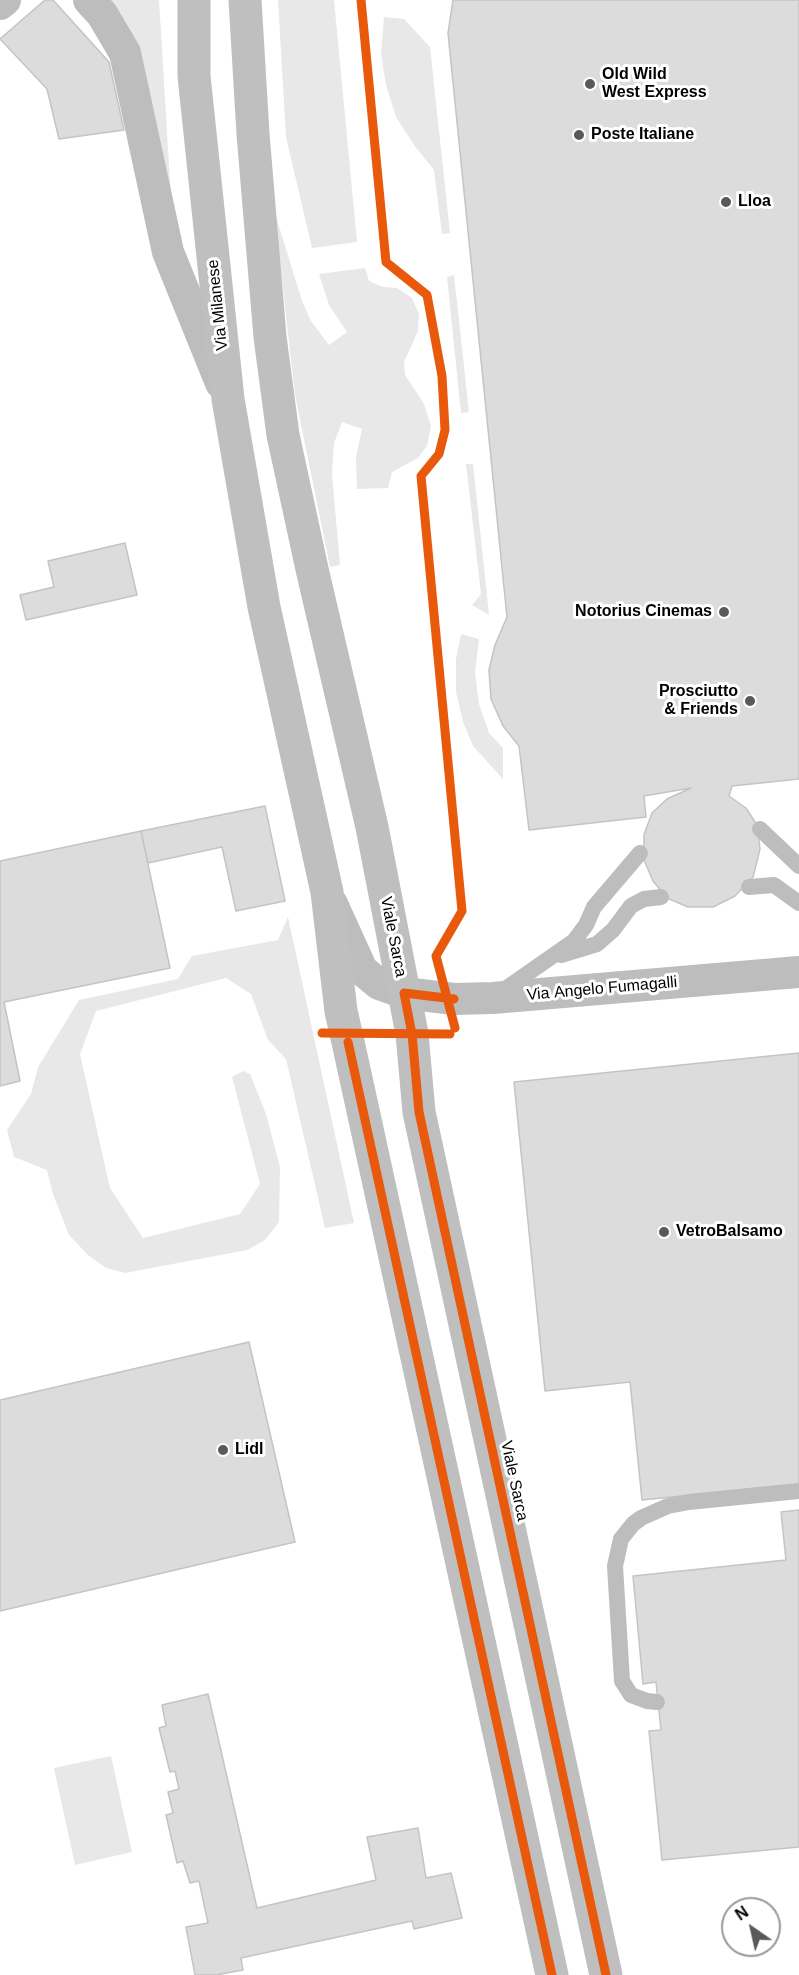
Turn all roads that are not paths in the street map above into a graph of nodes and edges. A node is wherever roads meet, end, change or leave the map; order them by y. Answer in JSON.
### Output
{"nodes":[{"id":1,"x":5,"y":0,"type":"edge"},
{"id":2,"x":89,"y":0,"type":"edge"},
{"id":3,"x":194,"y":0,"type":"edge"},
{"id":4,"x":245,"y":0,"type":"edge"},
{"id":5,"x":0,"y":4,"type":"edge"},
{"id":6,"x":228,"y":399,"type":"junction"},
{"id":7,"x":760,"y":829,"type":"dead end"},
{"id":8,"x":640,"y":853,"type":"dead end"},
{"id":9,"x":799,"y":866,"type":"edge"},
{"id":10,"x":749,"y":887,"type":"dead end"},
{"id":11,"x":327,"y":892,"type":"junction"},
{"id":12,"x":661,"y":897,"type":"dead end"},
{"id":13,"x":799,"y":903,"type":"edge"},
{"id":14,"x":548,"y":959,"type":"junction"},
{"id":15,"x":799,"y":972,"type":"edge"},
{"id":16,"x":404,"y":993,"type":"junction"},
{"id":17,"x":493,"y":998,"type":"junction"},
{"id":18,"x":799,"y":1491,"type":"edge"},
{"id":19,"x":657,"y":1702,"type":"dead end"},
{"id":20,"x":552,"y":1975,"type":"edge"},
{"id":21,"x":606,"y":1975,"type":"edge"}],
"edges":[{"from":1,"to":5,"type":"street"},
{"from":2,"to":6,"type":"street"},
{"from":3,"to":6,"type":"street","name":"Via Milanese"},
{"from":4,"to":16,"type":"street","name":"Viale Sarca"},
{"from":6,"to":11,"type":"street","name":"Via Milanese"},
{"from":7,"to":9,"type":"lane"},
{"from":8,"to":14,"type":"lane"},
{"from":10,"to":13,"type":"lane"},
{"from":11,"to":16,"type":"street","name":"Via Angelo Fumagalli"},
{"from":11,"to":20,"type":"street"},
{"from":12,"to":14,"type":"lane"},
{"from":14,"to":17,"type":"lane"},
{"from":15,"to":17,"type":"street","name":"Via Angelo Fumagalli"},
{"from":16,"to":17,"type":"street","name":"Via Angelo Fumagalli"},
{"from":16,"to":21,"type":"street","name":"Viale Sarca"},
{"from":18,"to":19,"type":"lane"}]}
